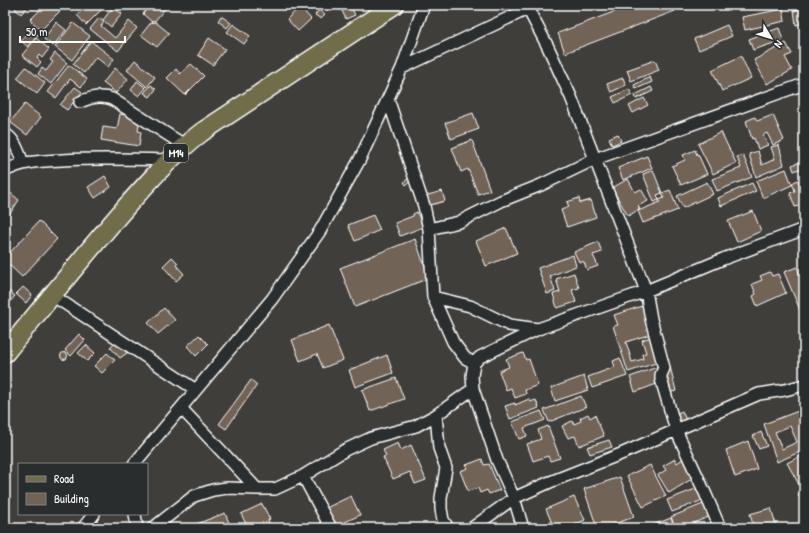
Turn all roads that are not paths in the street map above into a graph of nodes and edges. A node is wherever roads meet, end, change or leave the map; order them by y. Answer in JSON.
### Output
{"nodes":[{"id":1,"x":394,"y":5,"type":"edge"},
{"id":2,"x":424,"y":5,"type":"edge"},
{"id":3,"x":530,"y":6,"type":"edge"},
{"id":4,"x":402,"y":68,"type":"junction"},
{"id":5,"x":804,"y":84,"type":"edge"},
{"id":6,"x":388,"y":98,"type":"junction"},
{"id":7,"x":80,"y":102,"type":"dead end"},
{"id":8,"x":5,"y":134,"type":"edge"},
{"id":9,"x":184,"y":145,"type":"junction"},
{"id":10,"x":595,"y":158,"type":"junction"},
{"id":11,"x":168,"y":160,"type":"junction"},
{"id":12,"x":23,"y":163,"type":"junction"},
{"id":13,"x":5,"y":171,"type":"edge"},
{"id":14,"x":429,"y":229,"type":"junction"},
{"id":15,"x":804,"y":229,"type":"edge"},
{"id":16,"x":646,"y":291,"type":"junction"},
{"id":17,"x":52,"y":295,"type":"junction"},
{"id":18,"x":433,"y":297,"type":"junction"},
{"id":19,"x":538,"y":329,"type":"junction"},
{"id":20,"x":5,"y":353,"type":"edge"},
{"id":21,"x":474,"y":363,"type":"junction"},
{"id":22,"x":804,"y":385,"type":"edge"},
{"id":23,"x":196,"y":390,"type":"junction"},
{"id":24,"x":473,"y":390,"type":"junction"},
{"id":25,"x":181,"y":408,"type":"junction"},
{"id":26,"x":436,"y":415,"type":"junction"},
{"id":27,"x":676,"y":430,"type":"junction"},
{"id":28,"x":136,"y":463,"type":"edge"},
{"id":29,"x":303,"y":476,"type":"junction"},
{"id":30,"x":257,"y":489,"type":"junction"},
{"id":31,"x":514,"y":498,"type":"junction"},
{"id":32,"x":93,"y":515,"type":"edge"},
{"id":33,"x":135,"y":515,"type":"edge"},
{"id":34,"x":83,"y":528,"type":"edge"},
{"id":35,"x":137,"y":528,"type":"edge"},
{"id":36,"x":153,"y":528,"type":"edge"},
{"id":37,"x":331,"y":528,"type":"edge"},
{"id":38,"x":448,"y":528,"type":"edge"},
{"id":39,"x":472,"y":528,"type":"edge"},
{"id":40,"x":523,"y":528,"type":"edge"},
{"id":41,"x":720,"y":528,"type":"edge"}],
"edges":[{"from":1,"to":9,"type":"main road","number":"M14"},
{"from":2,"to":4,"type":"street"},
{"from":3,"to":4,"type":"street"},
{"from":3,"to":10,"type":"street"},
{"from":4,"to":6,"type":"street"},
{"from":5,"to":10,"type":"street"},
{"from":6,"to":14,"type":"street"},
{"from":6,"to":23,"type":"street"},
{"from":7,"to":9,"type":"street"},
{"from":8,"to":12,"type":"street"},
{"from":9,"to":11,"type":"main road","number":"M14"},
{"from":10,"to":14,"type":"street"},
{"from":10,"to":16,"type":"street"},
{"from":11,"to":12,"type":"street"},
{"from":11,"to":17,"type":"main road","number":"M14"},
{"from":12,"to":13,"type":"street"},
{"from":14,"to":18,"type":"street"},
{"from":15,"to":16,"type":"street"},
{"from":16,"to":19,"type":"street"},
{"from":16,"to":27,"type":"street"},
{"from":17,"to":20,"type":"main road","number":"M14"},
{"from":17,"to":23,"type":"street"},
{"from":18,"to":19,"type":"street"},
{"from":18,"to":21,"type":"street"},
{"from":19,"to":21,"type":"street"},
{"from":21,"to":24,"type":"street"},
{"from":22,"to":27,"type":"street"},
{"from":23,"to":25,"type":"street"},
{"from":24,"to":26,"type":"street"},
{"from":24,"to":31,"type":"street"},
{"from":25,"to":28,"type":"street"},
{"from":25,"to":30,"type":"street"},
{"from":26,"to":29,"type":"street"},
{"from":26,"to":38,"type":"street"},
{"from":27,"to":31,"type":"street"},
{"from":27,"to":41,"type":"street"},
{"from":29,"to":30,"type":"street"},
{"from":29,"to":37,"type":"street"},
{"from":30,"to":36,"type":"street"},
{"from":31,"to":39,"type":"street"},
{"from":31,"to":40,"type":"street"},
{"from":32,"to":34,"type":"street"},
{"from":33,"to":35,"type":"street"}]}
